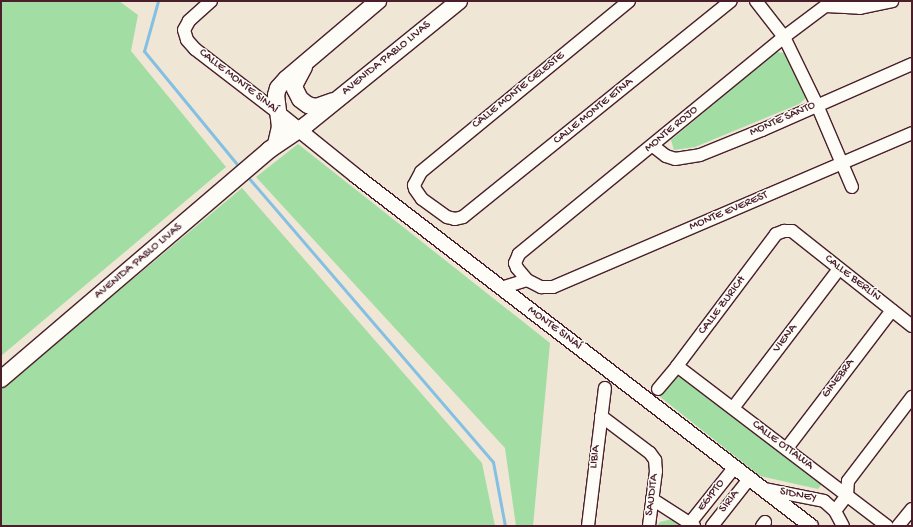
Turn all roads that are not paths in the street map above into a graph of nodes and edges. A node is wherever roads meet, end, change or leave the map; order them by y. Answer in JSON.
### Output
{"nodes":[{"id":1,"x":211,"y":1,"type":"edge"},
{"id":2,"x":378,"y":1,"type":"edge"},
{"id":3,"x":459,"y":1,"type":"edge"},
{"id":4,"x":629,"y":1,"type":"edge"},
{"id":5,"x":731,"y":1,"type":"edge"},
{"id":6,"x":756,"y":1,"type":"edge"},
{"id":7,"x":892,"y":1,"type":"edge"},
{"id":8,"x":829,"y":4,"type":"edge"},
{"id":9,"x":784,"y":37,"type":"junction"},
{"id":10,"x":310,"y":59,"type":"junction"},
{"id":11,"x":912,"y":64,"type":"edge"},
{"id":12,"x":340,"y":98,"type":"junction"},
{"id":13,"x":817,"y":104,"type":"junction"},
{"id":14,"x":278,"y":113,"type":"junction"},
{"id":15,"x":298,"y":130,"type":"junction"},
{"id":16,"x":912,"y":133,"type":"edge"},
{"id":17,"x":653,"y":146,"type":"junction"},
{"id":18,"x":272,"y":147,"type":"junction"},
{"id":19,"x":842,"y":164,"type":"junction"},
{"id":20,"x":852,"y":187,"type":"dead end"},
{"id":21,"x":455,"y":219,"type":"joint"},
{"id":22,"x":792,"y":231,"type":"joint"},
{"id":23,"x":839,"y":269,"type":"junction"},
{"id":24,"x":527,"y":280,"type":"junction"},
{"id":25,"x":502,"y":288,"type":"junction"},
{"id":26,"x":892,"y":310,"type":"junction"},
{"id":27,"x":912,"y":326,"type":"edge"},
{"id":28,"x":677,"y":366,"type":"junction"},
{"id":29,"x":1,"y":379,"type":"edge"},
{"id":30,"x":605,"y":388,"type":"dead end"},
{"id":31,"x":658,"y":389,"type":"dead end"},
{"id":32,"x":912,"y":397,"type":"edge"},
{"id":33,"x":733,"y":408,"type":"junction"},
{"id":34,"x":601,"y":416,"type":"junction"},
{"id":35,"x":787,"y":448,"type":"junction"},
{"id":36,"x":734,"y":468,"type":"junction"},
{"id":37,"x":749,"y":479,"type":"junction"},
{"id":38,"x":848,"y":481,"type":"junction"},
{"id":39,"x":835,"y":486,"type":"junction"},
{"id":40,"x":764,"y":489,"type":"junction"},
{"id":41,"x":847,"y":495,"type":"junction"},
{"id":42,"x":652,"y":499,"type":"junction"},
{"id":43,"x":824,"y":501,"type":"junction"},
{"id":44,"x":912,"y":509,"type":"edge"},
{"id":45,"x":835,"y":511,"type":"junction"},
{"id":46,"x":692,"y":525,"type":"edge"},
{"id":47,"x":588,"y":526,"type":"edge"},
{"id":48,"x":649,"y":526,"type":"edge"},
{"id":49,"x":712,"y":526,"type":"edge"},
{"id":50,"x":811,"y":526,"type":"edge"},
{"id":51,"x":843,"y":526,"type":"edge"},
{"id":52,"x":887,"y":526,"type":"edge"},
{"id":53,"x":898,"y":526,"type":"edge"}],
"edges":[{"from":1,"to":14,"type":"street","name":"CALLE MONTE SINAÍ"},
{"from":2,"to":10,"type":"main road"},
{"from":3,"to":12,"type":"main road","name":"AVENIDA PABLO LIVAS"},
{"from":4,"to":21,"type":"street","name":"CALLE MONTE CELESTE"},
{"from":5,"to":21,"type":"street","name":"CALLE MONTE ETNA"},
{"from":6,"to":9,"type":"street"},
{"from":7,"to":8,"type":"street"},
{"from":8,"to":9,"type":"street","name":"MONTE ROJO"},
{"from":9,"to":13,"type":"street"},
{"from":9,"to":17,"type":"street","name":"MONTE ROJO"},
{"from":10,"to":12,"type":"main road"},
{"from":10,"to":14,"type":"main road"},
{"from":11,"to":13,"type":"street","name":"MONTE SANTO"},
{"from":12,"to":15,"type":"main road","name":"AVENIDA PABLO LIVAS"},
{"from":13,"to":17,"type":"street","name":"MONTE SANTO"},
{"from":13,"to":19,"type":"street"},
{"from":14,"to":15,"type":"street","name":"CALLE MONTE SINAÍ"},
{"from":14,"to":18,"type":"main road"},
{"from":15,"to":18,"type":"main road","name":"AVENIDA PABLO LIVAS"},
{"from":15,"to":25,"type":"street","name":"MONTE SINAÍ"},
{"from":16,"to":19,"type":"street","name":"MONTE EVEREST"},
{"from":17,"to":24,"type":"street","name":"MONTE ROJO"},
{"from":18,"to":29,"type":"main road","name":"AVENIDA PABLO LIVAS"},
{"from":19,"to":20,"type":"street"},
{"from":19,"to":24,"type":"street","name":"MONTE EVEREST"},
{"from":22,"to":23,"type":"street","name":"CALLE BERLÍN"},
{"from":22,"to":28,"type":"street","name":"CALLE ZURICH"},
{"from":23,"to":26,"type":"street","name":"CALLE BERLÍN"},
{"from":23,"to":33,"type":"street","name":"VIENA"},
{"from":24,"to":25,"type":"street"},
{"from":25,"to":36,"type":"street","name":"MONTE SINAÍ"},
{"from":26,"to":27,"type":"street","name":"CALLE BERLÍN"},
{"from":26,"to":35,"type":"street","name":"GINEBRA"},
{"from":28,"to":31,"type":"street","name":"CALLE ZURICH"},
{"from":28,"to":33,"type":"street","name":"CALLE OTTAWA"},
{"from":30,"to":34,"type":"street","name":"LIBIA"},
{"from":32,"to":38,"type":"street"},
{"from":33,"to":35,"type":"street","name":"CALLE OTTAWA"},
{"from":34,"to":42,"type":"street","name":"SAUDITA"},
{"from":34,"to":47,"type":"street","name":"LIBIA"},
{"from":35,"to":39,"type":"street","name":"CALLE OTTAWA"},
{"from":36,"to":37,"type":"street","name":"MONTE SINAÍ"},
{"from":36,"to":46,"type":"street","name":"EGIPTO"},
{"from":37,"to":40,"type":"street","name":"MONTE SINAÍ"},
{"from":37,"to":49,"type":"street","name":"SIRIA"},
{"from":38,"to":39,"type":"street"},
{"from":38,"to":41,"type":"street"},
{"from":39,"to":41,"type":"street","name":"CALLE OTTAWA"},
{"from":39,"to":43,"type":"street"},
{"from":40,"to":43,"type":"street","name":"SIDNEY"},
{"from":40,"to":50,"type":"street","name":"MONTE SINAÍ"},
{"from":41,"to":45,"type":"street"},
{"from":41,"to":52,"type":"street","name":"CALLE OTTAWA"},
{"from":42,"to":46,"type":"street"},
{"from":42,"to":48,"type":"street","name":"SAUDITA"},
{"from":43,"to":45,"type":"street","name":"SIDNEY"},
{"from":44,"to":53,"type":"street"},
{"from":45,"to":51,"type":"street","name":"SIDNEY"}]}
